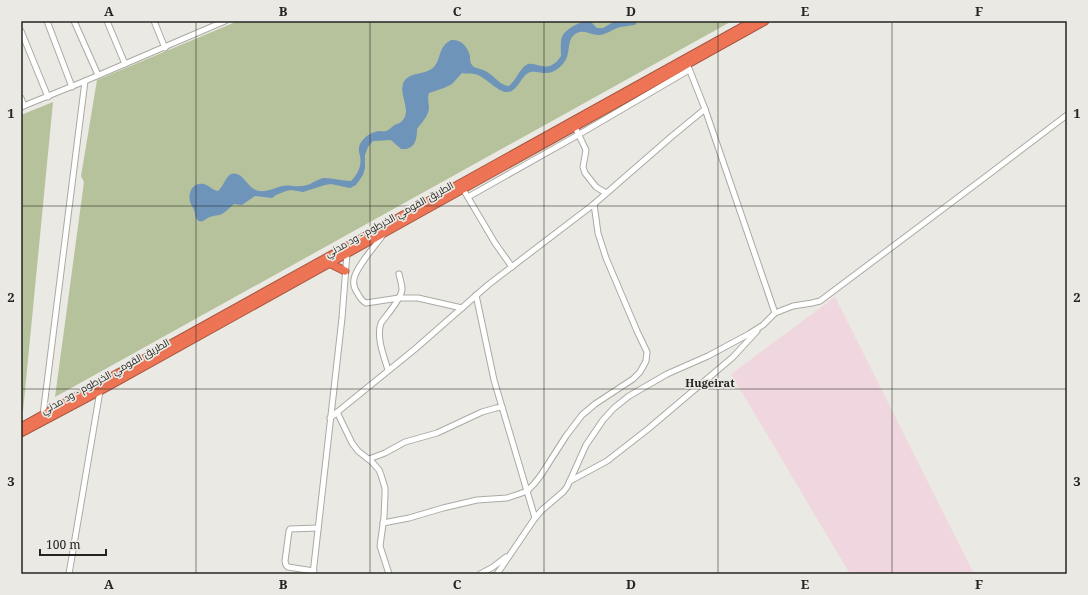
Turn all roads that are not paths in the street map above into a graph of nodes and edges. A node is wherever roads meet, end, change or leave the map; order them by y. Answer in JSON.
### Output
{"nodes":[{"id":1,"x":47,"y":21,"type":"edge"},
{"id":2,"x":74,"y":21,"type":"edge"},
{"id":3,"x":107,"y":21,"type":"edge"},
{"id":4,"x":154,"y":21,"type":"edge"},
{"id":5,"x":226,"y":21,"type":"edge"},
{"id":6,"x":753,"y":21,"type":"edge"},
{"id":7,"x":765,"y":21,"type":"edge"},
{"id":8,"x":215,"y":23,"type":"edge"},
{"id":9,"x":21,"y":31,"type":"edge"},
{"id":10,"x":165,"y":48,"type":"junction"},
{"id":11,"x":125,"y":64,"type":"junction"},
{"id":12,"x":687,"y":65,"type":"junction"},
{"id":13,"x":98,"y":75,"type":"junction"},
{"id":14,"x":85,"y":81,"type":"junction"},
{"id":15,"x":72,"y":87,"type":"junction"},
{"id":16,"x":48,"y":97,"type":"junction"},
{"id":17,"x":21,"y":98,"type":"edge"},
{"id":18,"x":23,"y":107,"type":"edge"},
{"id":19,"x":705,"y":109,"type":"junction"},
{"id":20,"x":1067,"y":115,"type":"edge"},
{"id":21,"x":575,"y":127,"type":"junction"},
{"id":22,"x":578,"y":135,"type":"junction"},
{"id":23,"x":462,"y":189,"type":"junction"},
{"id":24,"x":606,"y":193,"type":"junction"},
{"id":25,"x":468,"y":197,"type":"junction"},
{"id":26,"x":594,"y":204,"type":"junction"},
{"id":27,"x":385,"y":232,"type":"junction"},
{"id":28,"x":347,"y":250,"type":"junction"},
{"id":29,"x":329,"y":263,"type":"junction"},
{"id":30,"x":512,"y":267,"type":"junction"},
{"id":31,"x":345,"y":271,"type":"junction"},
{"id":32,"x":399,"y":274,"type":"dead end"},
{"id":33,"x":476,"y":295,"type":"junction"},
{"id":34,"x":398,"y":298,"type":"junction"},
{"id":35,"x":462,"y":308,"type":"junction"},
{"id":36,"x":775,"y":313,"type":"junction"},
{"id":37,"x":763,"y":325,"type":"junction"},
{"id":38,"x":388,"y":370,"type":"junction"},
{"id":39,"x":100,"y":391,"type":"junction"},
{"id":40,"x":46,"y":399,"type":"junction"},
{"id":41,"x":502,"y":407,"type":"junction"},
{"id":42,"x":55,"y":408,"type":"junction"},
{"id":43,"x":337,"y":412,"type":"junction"},
{"id":44,"x":43,"y":415,"type":"junction"},
{"id":45,"x":330,"y":418,"type":"junction"},
{"id":46,"x":21,"y":427,"type":"edge"},
{"id":47,"x":21,"y":433,"type":"edge"},
{"id":48,"x":369,"y":459,"type":"junction"},
{"id":49,"x":570,"y":481,"type":"junction"},
{"id":50,"x":527,"y":490,"type":"junction"},
{"id":51,"x":535,"y":518,"type":"junction"},
{"id":52,"x":383,"y":523,"type":"junction"},
{"id":53,"x":318,"y":528,"type":"junction"},
{"id":54,"x":511,"y":553,"type":"junction"},
{"id":55,"x":314,"y":572,"type":"edge"},
{"id":56,"x":69,"y":574,"type":"edge"},
{"id":57,"x":388,"y":574,"type":"edge"},
{"id":58,"x":480,"y":574,"type":"edge"},
{"id":59,"x":497,"y":574,"type":"edge"}],
"edges":[{"from":1,"to":15,"type":"street"},
{"from":2,"to":13,"type":"street"},
{"from":3,"to":11,"type":"street"},
{"from":4,"to":10,"type":"street"},
{"from":5,"to":8,"type":"street"},
{"from":6,"to":12,"type":"highway","name":"الطريق القومي الخرطوم - ود مدني"},
{"from":7,"to":12,"type":"highway","name":"الطريق القومي الخرطوم - ود مدني"},
{"from":8,"to":10,"type":"street"},
{"from":9,"to":16,"type":"street"},
{"from":10,"to":11,"type":"street"},
{"from":11,"to":13,"type":"street"},
{"from":12,"to":19,"type":"street"},
{"from":12,"to":21,"type":"highway","name":"الطريق القومي الخرطوم - ود مدني"},
{"from":12,"to":22,"type":"street"},
{"from":12,"to":28,"type":"highway","name":"الطريق القومي الخرطوم - ود مدني"},
{"from":13,"to":14,"type":"street"},
{"from":14,"to":15,"type":"street"},
{"from":14,"to":40,"type":"street"},
{"from":15,"to":16,"type":"street"},
{"from":16,"to":18,"type":"street"},
{"from":17,"to":18,"type":"street"},
{"from":19,"to":24,"type":"street"},
{"from":19,"to":36,"type":"street"},
{"from":20,"to":36,"type":"street"},
{"from":21,"to":22,"type":"street"},
{"from":21,"to":23,"type":"highway","name":"الطريق القومي الخرطوم - ود مدني"},
{"from":22,"to":24,"type":"street"},
{"from":22,"to":25,"type":"street"},
{"from":23,"to":25,"type":"street"},
{"from":23,"to":27,"type":"highway","name":"الطريق القومي الخرطوم - ود مدني"},
{"from":24,"to":26,"type":"street"},
{"from":25,"to":30,"type":"street"},
{"from":26,"to":30,"type":"street"},
{"from":26,"to":50,"type":"street"},
{"from":27,"to":28,"type":"highway","name":"الطريق القومي الخرطوم - ود مدني"},
{"from":27,"to":34,"type":"street"},
{"from":28,"to":29,"type":"highway","name":"الطريق القومي الخرطوم - ود مدني"},
{"from":28,"to":31,"type":"street"},
{"from":28,"to":42,"type":"highway","name":"الطريق القومي الخرطوم - ود مدني"},
{"from":29,"to":31,"type":"highway"},
{"from":29,"to":39,"type":"highway","name":"الطريق القومي الخرطوم - ود مدني"},
{"from":30,"to":33,"type":"street"},
{"from":31,"to":45,"type":"street"},
{"from":32,"to":34,"type":"street"},
{"from":33,"to":35,"type":"street"},
{"from":33,"to":41,"type":"street"},
{"from":34,"to":35,"type":"street"},
{"from":34,"to":38,"type":"street"},
{"from":35,"to":38,"type":"street"},
{"from":36,"to":37,"type":"street"},
{"from":37,"to":49,"type":"street"},
{"from":37,"to":49,"type":"street"},
{"from":38,"to":43,"type":"street"},
{"from":39,"to":47,"type":"highway","name":"الطريق القومي الخرطوم - ود مدني"},
{"from":39,"to":56,"type":"street"},
{"from":40,"to":42,"type":"street"},
{"from":40,"to":44,"type":"street"},
{"from":41,"to":48,"type":"street"},
{"from":41,"to":50,"type":"street"},
{"from":42,"to":44,"type":"highway","name":"الطريق القومي الخرطوم - ود مدني"},
{"from":43,"to":45,"type":"street"},
{"from":43,"to":48,"type":"street"},
{"from":44,"to":46,"type":"highway","name":"الطريق القومي الخرطوم - ود مدني"},
{"from":45,"to":53,"type":"street"},
{"from":48,"to":52,"type":"street"},
{"from":49,"to":51,"type":"street"},
{"from":50,"to":51,"type":"street"},
{"from":50,"to":52,"type":"street"},
{"from":51,"to":54,"type":"street"},
{"from":52,"to":57,"type":"street"},
{"from":53,"to":55,"type":"street"},
{"from":53,"to":55,"type":"street"},
{"from":54,"to":58,"type":"street"},
{"from":54,"to":59,"type":"street"}]}
